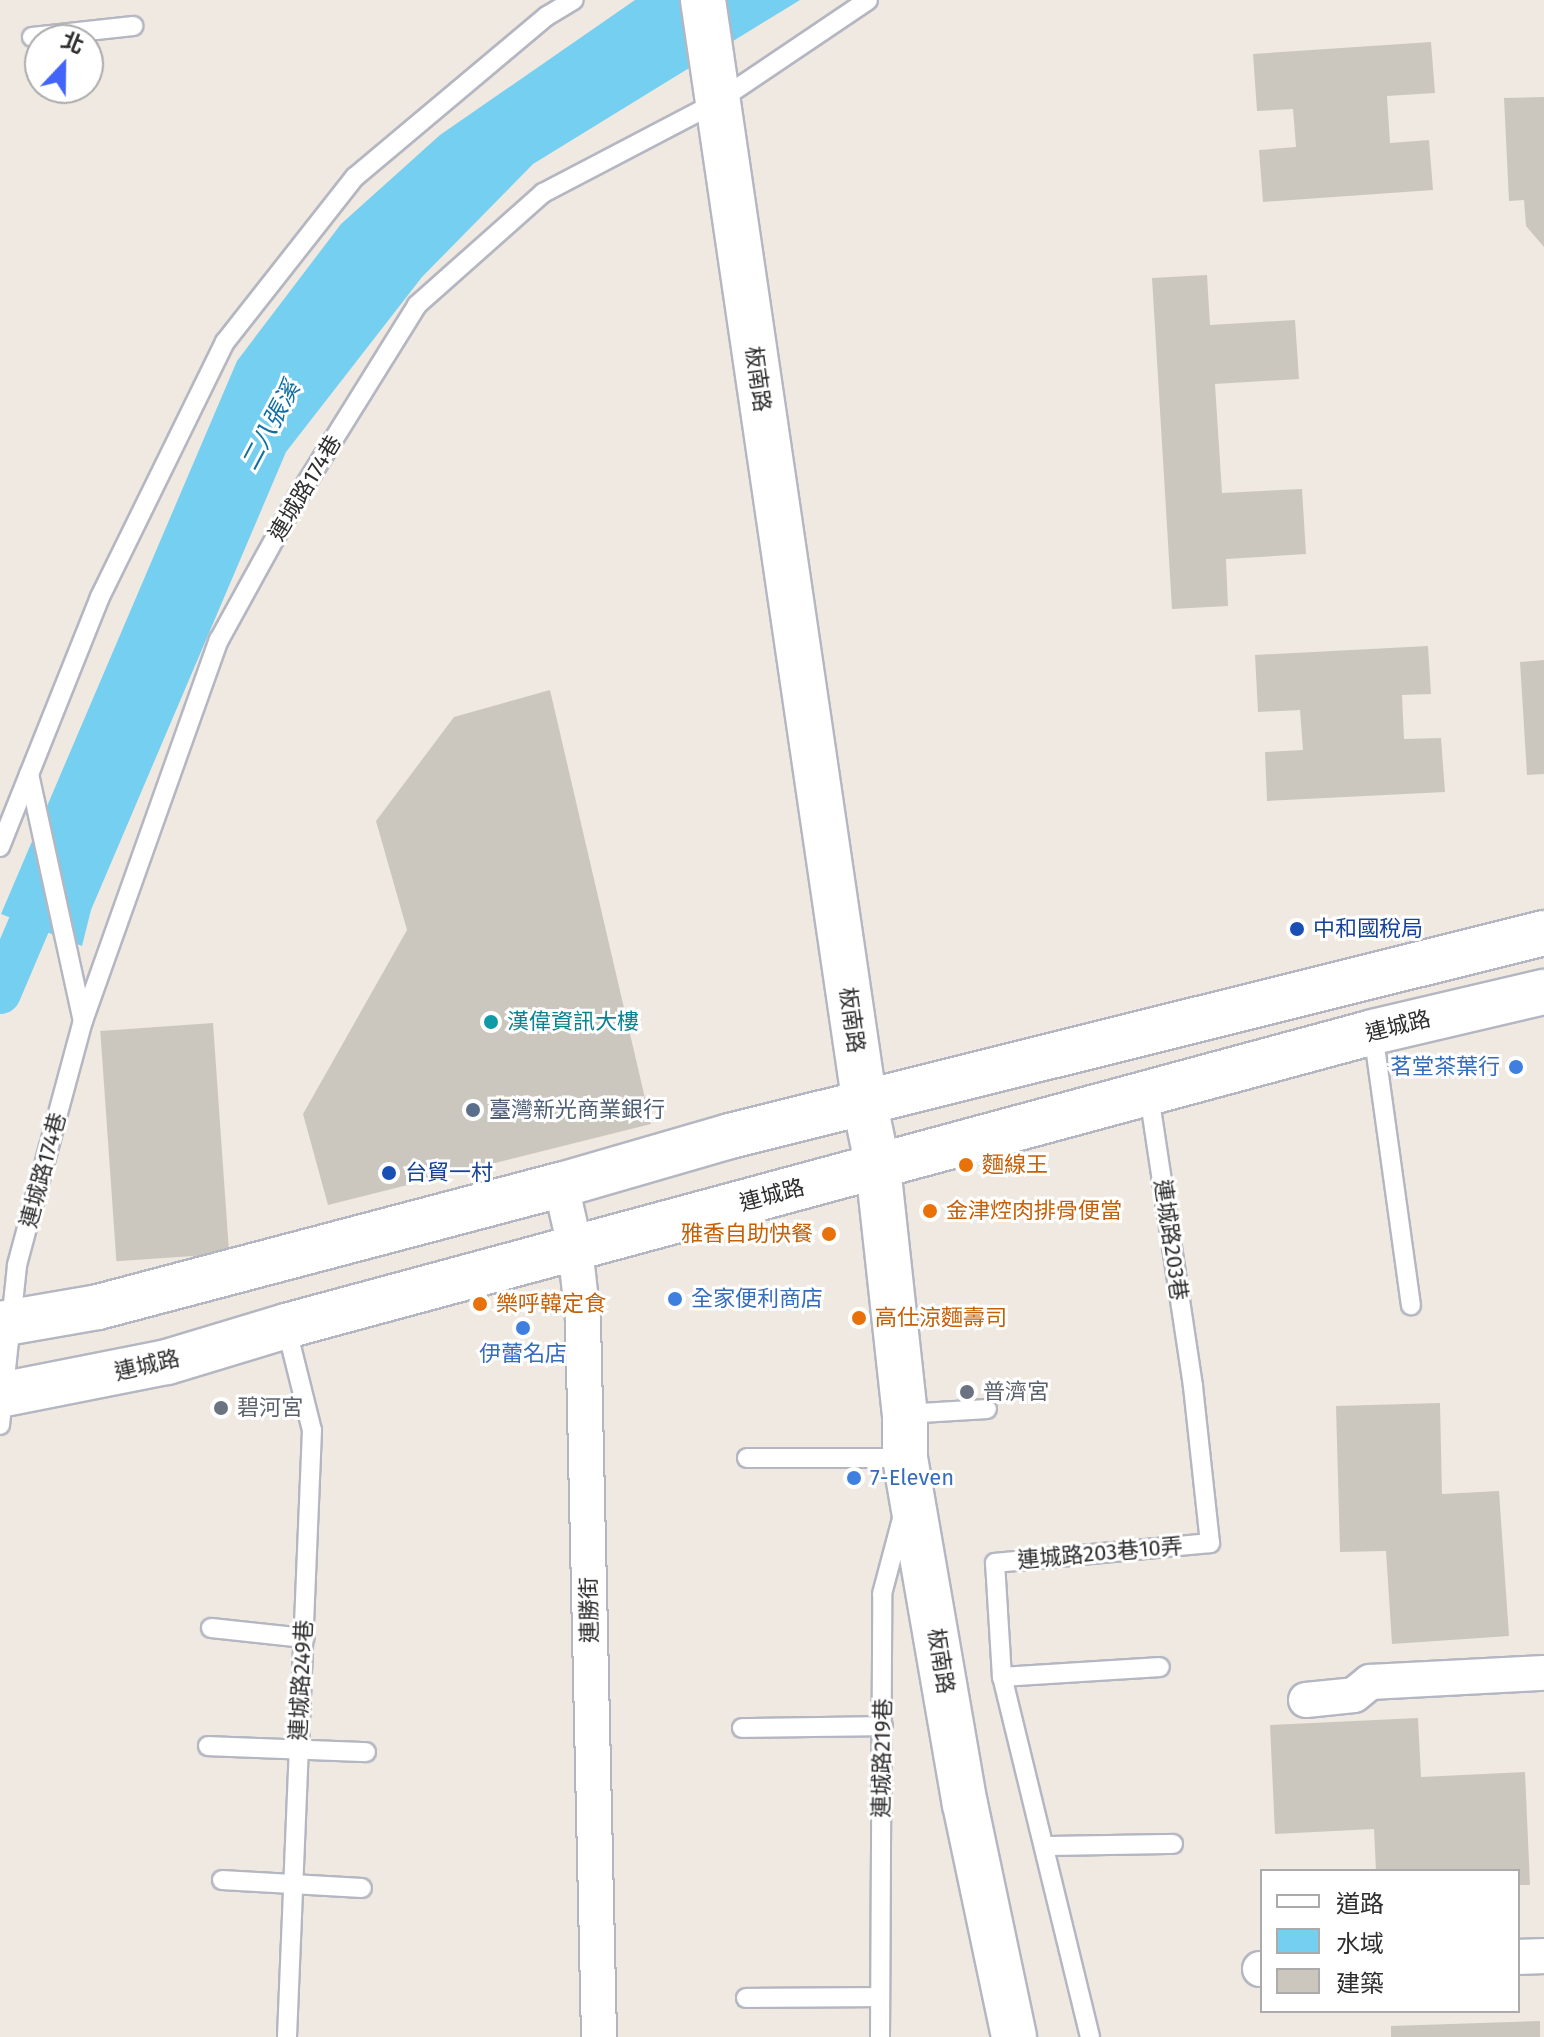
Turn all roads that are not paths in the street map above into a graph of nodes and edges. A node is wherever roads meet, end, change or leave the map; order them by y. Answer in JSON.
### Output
{"nodes":[{"id":1,"x":574,"y":0,"type":"edge"},
{"id":2,"x":703,"y":0,"type":"edge"},
{"id":3,"x":868,"y":0,"type":"edge"},
{"id":4,"x":133,"y":26,"type":"dead end"},
{"id":5,"x":104,"y":29,"type":"edge"},
{"id":6,"x":715,"y":88,"type":"junction"},
{"id":7,"x":29,"y":773,"type":"junction"},
{"id":8,"x":0,"y":847,"type":"edge"},
{"id":9,"x":1544,"y":933,"type":"edge"},
{"id":10,"x":1544,"y":992,"type":"edge"},
{"id":11,"x":83,"y":1021,"type":"junction"},
{"id":12,"x":1373,"y":1032,"type":"junction"},
{"id":13,"x":1149,"y":1094,"type":"junction"},
{"id":14,"x":865,"y":1105,"type":"junction"},
{"id":15,"x":878,"y":1167,"type":"junction"},
{"id":16,"x":561,"y":1185,"type":"junction"},
{"id":17,"x":575,"y":1247,"type":"junction"},
{"id":18,"x":1411,"y":1305,"type":"dead end"},
{"id":19,"x":5,"y":1323,"type":"edge"},
{"id":20,"x":286,"y":1326,"type":"junction"},
{"id":21,"x":1193,"y":1386,"type":"joint"},
{"id":22,"x":2,"y":1405,"type":"edge"},
{"id":23,"x":987,"y":1409,"type":"dead end"},
{"id":24,"x":905,"y":1414,"type":"junction"},
{"id":25,"x":747,"y":1458,"type":"dead end"},
{"id":26,"x":908,"y":1470,"type":"junction"},
{"id":27,"x":211,"y":1628,"type":"dead end"},
{"id":28,"x":304,"y":1638,"type":"junction"},
{"id":29,"x":1160,"y":1667,"type":"dead end"},
{"id":30,"x":1544,"y":1673,"type":"edge"},
{"id":31,"x":1002,"y":1677,"type":"junction"},
{"id":32,"x":1306,"y":1700,"type":"dead end"},
{"id":33,"x":883,"y":1726,"type":"junction"},
{"id":34,"x":742,"y":1728,"type":"dead end"},
{"id":35,"x":208,"y":1746,"type":"dead end"},
{"id":36,"x":298,"y":1749,"type":"junction"},
{"id":37,"x":366,"y":1752,"type":"dead end"},
{"id":38,"x":1173,"y":1844,"type":"dead end"},
{"id":39,"x":1044,"y":1846,"type":"junction"},
{"id":40,"x":222,"y":1880,"type":"dead end"},
{"id":41,"x":293,"y":1884,"type":"junction"},
{"id":42,"x":362,"y":1888,"type":"dead end"},
{"id":43,"x":1544,"y":1956,"type":"edge"},
{"id":44,"x":1520,"y":1957,"type":"edge"},
{"id":45,"x":879,"y":1997,"type":"junction"},
{"id":46,"x":746,"y":1998,"type":"dead end"},
{"id":47,"x":287,"y":2037,"type":"edge"},
{"id":48,"x":599,"y":2037,"type":"edge"},
{"id":49,"x":880,"y":2037,"type":"edge"},
{"id":50,"x":1014,"y":2037,"type":"edge"},
{"id":51,"x":1090,"y":2037,"type":"edge"}],
"edges":[{"from":1,"to":7,"type":"lane"},
{"from":2,"to":6,"type":"main road","name":"板南路"},
{"from":3,"to":6,"type":"lane","name":"連城路174巷"},
{"from":4,"to":5,"type":"lane"},
{"from":6,"to":11,"type":"lane","name":"連城路174巷"},
{"from":6,"to":14,"type":"main road","name":"板南路"},
{"from":7,"to":8,"type":"lane"},
{"from":7,"to":11,"type":"lane","name":"連城路174巷"},
{"from":9,"to":14,"type":"main road"},
{"from":10,"to":12,"type":"main road","name":"連城路"},
{"from":11,"to":19,"type":"lane","name":"連城路174巷"},
{"from":12,"to":13,"type":"main road","name":"連城路"},
{"from":12,"to":18,"type":"lane"},
{"from":13,"to":15,"type":"main road","name":"連城路"},
{"from":13,"to":21,"type":"lane","name":"連城路203巷"},
{"from":14,"to":15,"type":"main road","name":"板南路"},
{"from":14,"to":16,"type":"main road"},
{"from":15,"to":17,"type":"main road","name":"連城路"},
{"from":15,"to":24,"type":"main road","name":"板南路"},
{"from":16,"to":17,"type":"street","name":"連勝街"},
{"from":16,"to":19,"type":"main road"},
{"from":17,"to":20,"type":"main road","name":"連城路"},
{"from":17,"to":48,"type":"street","name":"連勝街"},
{"from":19,"to":22,"type":"lane","name":"連城路174巷"},
{"from":20,"to":22,"type":"main road","name":"連城路"},
{"from":20,"to":28,"type":"lane","name":"連城路249巷"},
{"from":21,"to":31,"type":"lane","name":"連城路203巷10弄"},
{"from":23,"to":24,"type":"lane"},
{"from":24,"to":26,"type":"main road","name":"板南路"},
{"from":25,"to":26,"type":"lane"},
{"from":26,"to":33,"type":"lane","name":"連城路219巷"},
{"from":26,"to":50,"type":"main road","name":"板南路"},
{"from":27,"to":28,"type":"lane"},
{"from":28,"to":36,"type":"lane","name":"連城路249巷"},
{"from":29,"to":31,"type":"lane"},
{"from":30,"to":32,"type":"street"},
{"from":31,"to":39,"type":"lane","name":"連城路203巷10弄"},
{"from":33,"to":34,"type":"lane"},
{"from":33,"to":45,"type":"lane","name":"連城路219巷"},
{"from":35,"to":36,"type":"lane"},
{"from":36,"to":37,"type":"lane"},
{"from":36,"to":41,"type":"lane","name":"連城路249巷"},
{"from":38,"to":39,"type":"lane"},
{"from":39,"to":51,"type":"lane","name":"連城路203巷10弄"},
{"from":40,"to":41,"type":"lane"},
{"from":41,"to":42,"type":"lane"},
{"from":41,"to":47,"type":"lane","name":"連城路249巷"},
{"from":43,"to":44,"type":"street"},
{"from":45,"to":46,"type":"lane"},
{"from":45,"to":49,"type":"lane","name":"連城路219巷"}]}
